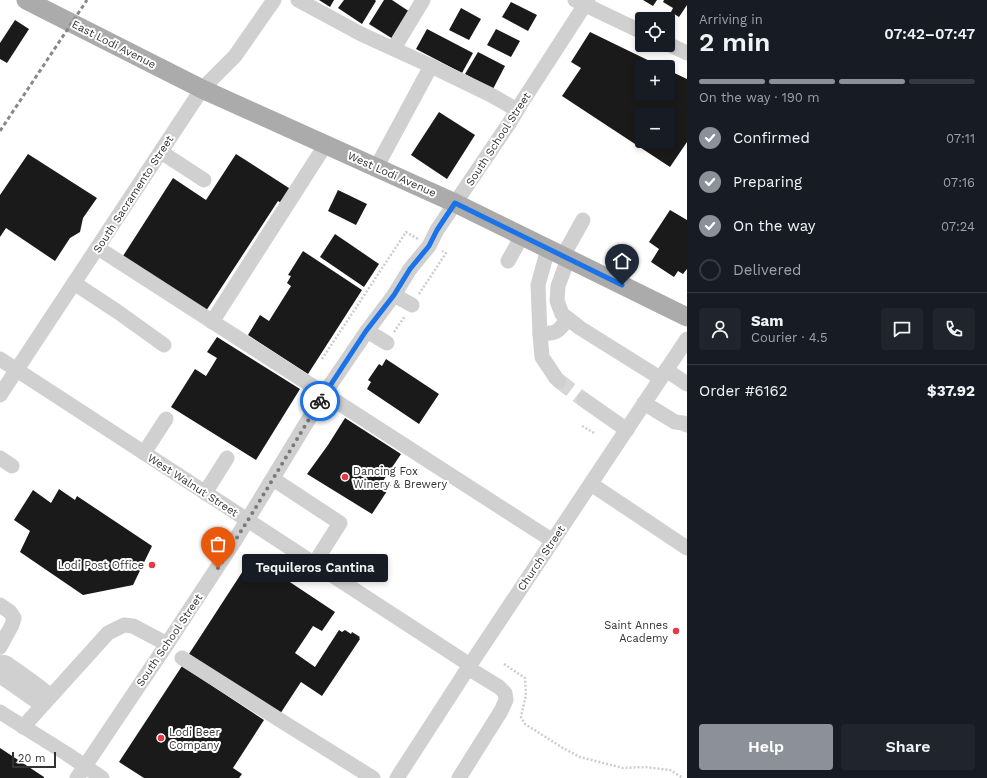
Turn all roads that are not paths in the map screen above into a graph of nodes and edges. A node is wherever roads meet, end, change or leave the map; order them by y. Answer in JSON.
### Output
{"nodes":[{"id":1,"x":26,"y":0,"type":"edge"},
{"id":2,"x":274,"y":0,"type":"edge"},
{"id":3,"x":298,"y":0,"type":"edge"},
{"id":4,"x":423,"y":0,"type":"edge"},
{"id":5,"x":583,"y":2,"type":"edge"},
{"id":6,"x":635,"y":28,"type":"edge"},
{"id":7,"x":675,"y":47,"type":"edge"},
{"id":8,"x":394,"y":48,"type":"junction"},
{"id":9,"x":687,"y":53,"type":"edge"},
{"id":10,"x":432,"y":66,"type":"junction"},
{"id":11,"x":202,"y":89,"type":"junction"},
{"id":12,"x":517,"y":110,"type":"junction"},
{"id":13,"x":326,"y":144,"type":"junction"},
{"id":14,"x":161,"y":152,"type":"junction"},
{"id":15,"x":376,"y":168,"type":"junction"},
{"id":16,"x":204,"y":180,"type":"dead end"},
{"id":17,"x":455,"y":203,"type":"junction"},
{"id":18,"x":583,"y":220,"type":"dead end"},
{"id":19,"x":522,"y":236,"type":"junction"},
{"id":20,"x":98,"y":248,"type":"junction"},
{"id":21,"x":560,"y":254,"type":"junction"},
{"id":22,"x":508,"y":262,"type":"dead end"},
{"id":23,"x":74,"y":283,"type":"junction"},
{"id":24,"x":394,"y":295,"type":"junction"},
{"id":25,"x":412,"y":305,"type":"road end"},
{"id":26,"x":687,"y":318,"type":"edge"},
{"id":27,"x":568,"y":319,"type":"junction"},
{"id":28,"x":212,"y":322,"type":"junction"},
{"id":29,"x":366,"y":331,"type":"junction"},
{"id":30,"x":540,"y":334,"type":"junction"},
{"id":31,"x":687,"y":339,"type":"edge"},
{"id":32,"x":387,"y":343,"type":"road end"},
{"id":33,"x":164,"y":345,"type":"dead end"},
{"id":34,"x":0,"y":359,"type":"edge"},
{"id":35,"x":17,"y":370,"type":"junction"},
{"id":36,"x":663,"y":374,"type":"junction"},
{"id":37,"x":559,"y":381,"type":"tunnel mouth"},
{"id":38,"x":687,"y":384,"type":"edge"},
{"id":39,"x":324,"y":394,"type":"junction"},
{"id":40,"x":0,"y":395,"type":"edge"},
{"id":41,"x":584,"y":400,"type":"tunnel mouth"},
{"id":42,"x":644,"y":403,"type":"junction"},
{"id":43,"x":166,"y":419,"type":"dead end"},
{"id":44,"x":687,"y":425,"type":"edge"},
{"id":45,"x":627,"y":430,"type":"junction"},
{"id":46,"x":144,"y":453,"type":"junction"},
{"id":47,"x":227,"y":458,"type":"dead end"},
{"id":48,"x":273,"y":479,"type":"junction"},
{"id":49,"x":591,"y":484,"type":"junction"},
{"id":50,"x":205,"y":493,"type":"junction"},
{"id":51,"x":248,"y":521,"type":"junction"},
{"id":52,"x":553,"y":541,"type":"junction"},
{"id":53,"x":687,"y":548,"type":"edge"},
{"id":54,"x":314,"y":564,"type":"junction"},
{"id":55,"x":0,"y":605,"type":"edge"},
{"id":56,"x":167,"y":644,"type":"junction"},
{"id":57,"x":0,"y":647,"type":"edge"},
{"id":58,"x":182,"y":658,"type":"dead end"},
{"id":59,"x":0,"y":662,"type":"edge"},
{"id":60,"x":469,"y":666,"type":"junction"},
{"id":61,"x":0,"y":676,"type":"edge"},
{"id":62,"x":46,"y":701,"type":"junction"},
{"id":63,"x":0,"y":712,"type":"edge"},
{"id":64,"x":23,"y":727,"type":"junction"},
{"id":65,"x":81,"y":772,"type":"edge"},
{"id":66,"x":102,"y":778,"type":"edge"},
{"id":67,"x":373,"y":778,"type":"edge"},
{"id":68,"x":397,"y":778,"type":"edge"},
{"id":69,"x":459,"y":778,"type":"edge"}],
"edges":[{"from":1,"to":11,"type":"main road","name":"East Lodi Avenue"},
{"from":2,"to":11,"type":"street","name":"South Sacramento Street"},
{"from":3,"to":8,"type":"street"},
{"from":4,"to":8,"type":"street"},
{"from":5,"to":6,"type":"street"},
{"from":5,"to":12,"type":"street","name":"South School Street"},
{"from":7,"to":9,"type":"street"},
{"from":8,"to":10,"type":"street"},
{"from":10,"to":12,"type":"street"},
{"from":10,"to":15,"type":"street"},
{"from":11,"to":13,"type":"main road","name":"West Lodi Avenue"},
{"from":11,"to":14,"type":"street","name":"South Sacramento Street"},
{"from":12,"to":17,"type":"street","name":"South School Street"},
{"from":13,"to":15,"type":"main road","name":"West Lodi Avenue"},
{"from":13,"to":28,"type":"street"},
{"from":14,"to":16,"type":"street"},
{"from":14,"to":20,"type":"street","name":"South Sacramento Street"},
{"from":15,"to":17,"type":"main road","name":"West Lodi Avenue"},
{"from":17,"to":19,"type":"main road","name":"West Lodi Avenue"},
{"from":17,"to":24,"type":"street","name":"South School Street"},
{"from":18,"to":21,"type":"street"},
{"from":19,"to":21,"type":"main road","name":"West Lodi Avenue"},
{"from":19,"to":22,"type":"street"},
{"from":20,"to":23,"type":"street","name":"South Sacramento Street"},
{"from":20,"to":28,"type":"street"},
{"from":21,"to":26,"type":"main road","name":"West Lodi Avenue"},
{"from":21,"to":27,"type":"street"},
{"from":21,"to":30,"type":"street"},
{"from":23,"to":33,"type":"street"},
{"from":23,"to":35,"type":"street","name":"South Sacramento Street"},
{"from":24,"to":25,"type":"street"},
{"from":24,"to":29,"type":"street","name":"South School Street"},
{"from":27,"to":30,"type":"street"},
{"from":27,"to":36,"type":"street"},
{"from":28,"to":39,"type":"street"},
{"from":29,"to":32,"type":"street"},
{"from":29,"to":39,"type":"street","name":"South School Street"},
{"from":30,"to":37,"type":"street"},
{"from":31,"to":36,"type":"street","name":"Church Street"},
{"from":34,"to":35,"type":"street","name":"West Walnut Street"},
{"from":35,"to":40,"type":"street","name":"South Sacramento Street"},
{"from":35,"to":46,"type":"street","name":"West Walnut Street"},
{"from":36,"to":38,"type":"street"},
{"from":36,"to":42,"type":"street","name":"Church Street"},
{"from":39,"to":48,"type":"street","name":"South School Street"},
{"from":39,"to":52,"type":"street"},
{"from":41,"to":45,"type":"street"},
{"from":42,"to":44,"type":"street"},
{"from":42,"to":45,"type":"street","name":"Church Street"},
{"from":43,"to":46,"type":"street"},
{"from":45,"to":49,"type":"street","name":"Church Street"},
{"from":46,"to":50,"type":"street","name":"West Walnut Street"},
{"from":47,"to":50,"type":"street"},
{"from":48,"to":51,"type":"street","name":"South School Street"},
{"from":48,"to":54,"type":"street"},
{"from":49,"to":52,"type":"street","name":"Church Street"},
{"from":49,"to":53,"type":"street"},
{"from":50,"to":51,"type":"street","name":"West Walnut Street"},
{"from":51,"to":54,"type":"street","name":"West Walnut Street"},
{"from":51,"to":56,"type":"street","name":"South School Street"},
{"from":52,"to":60,"type":"street","name":"Church Street"},
{"from":54,"to":60,"type":"street","name":"West Walnut Street"},
{"from":55,"to":57,"type":"street"},
{"from":56,"to":62,"type":"street"},
{"from":56,"to":65,"type":"street","name":"South School Street"},
{"from":58,"to":67,"type":"street"},
{"from":59,"to":62,"type":"street"},
{"from":60,"to":68,"type":"street","name":"Church Street"},
{"from":60,"to":69,"type":"street","name":"West Walnut Street"},
{"from":61,"to":62,"type":"street"},
{"from":62,"to":64,"type":"street"},
{"from":63,"to":64,"type":"street"},
{"from":64,"to":65,"type":"street"},
{"from":65,"to":66,"type":"street"}]}
